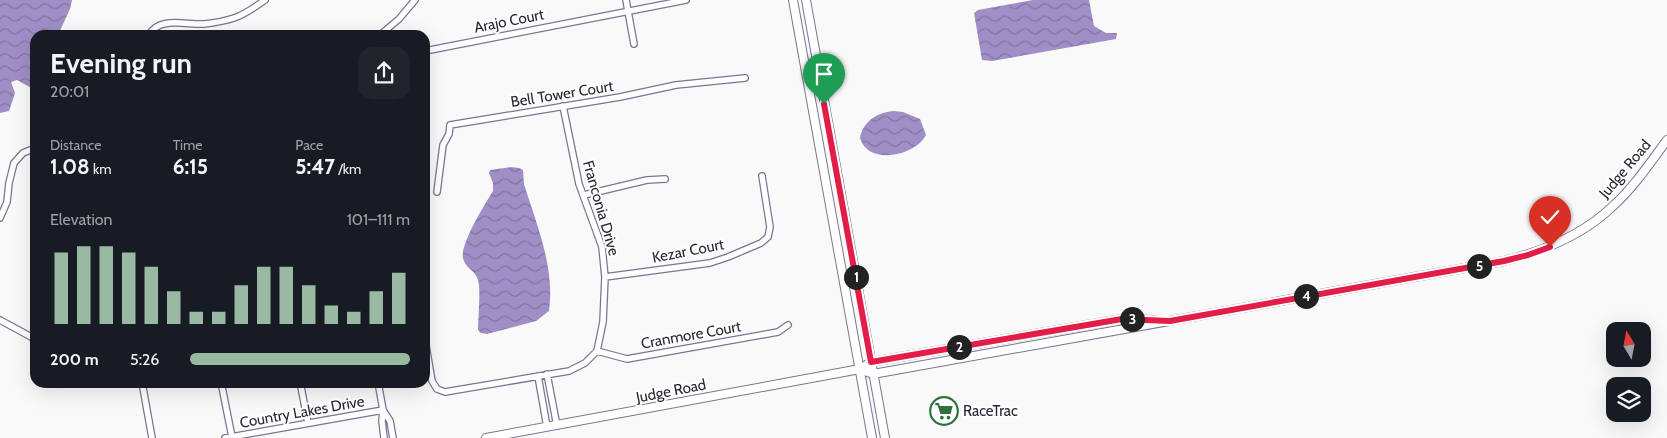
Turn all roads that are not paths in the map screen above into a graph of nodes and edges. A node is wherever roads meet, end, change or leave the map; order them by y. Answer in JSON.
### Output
{"nodes":[{"id":1,"x":265,"y":0,"type":"edge"},
{"id":2,"x":415,"y":0,"type":"edge"},
{"id":3,"x":626,"y":0,"type":"edge"},
{"id":4,"x":686,"y":0,"type":"edge"},
{"id":5,"x":793,"y":0,"type":"edge"},
{"id":6,"x":806,"y":0,"type":"edge"},
{"id":7,"x":628,"y":11,"type":"junction"},
{"id":8,"x":154,"y":30,"type":"edge"},
{"id":9,"x":388,"y":30,"type":"edge"},
{"id":10,"x":634,"y":44,"type":"dead end"},
{"id":11,"x":430,"y":50,"type":"edge"},
{"id":12,"x":745,"y":78,"type":"dead end"},
{"id":13,"x":808,"y":83,"type":"junction"},
{"id":14,"x":824,"y":104,"type":"junction"},
{"id":15,"x":563,"y":106,"type":"junction"},
{"id":16,"x":1667,"y":140,"type":"edge"},
{"id":17,"x":30,"y":150,"type":"edge"},
{"id":18,"x":762,"y":176,"type":"dead end"},
{"id":19,"x":664,"y":179,"type":"dead end"},
{"id":20,"x":437,"y":192,"type":"dead end"},
{"id":21,"x":584,"y":195,"type":"junction"},
{"id":22,"x":0,"y":218,"type":"edge"},
{"id":23,"x":606,"y":277,"type":"junction"},
{"id":24,"x":0,"y":320,"type":"edge"},
{"id":25,"x":1170,"y":321,"type":"junction"},
{"id":26,"x":788,"y":325,"type":"dead end"},
{"id":27,"x":30,"y":336,"type":"edge"},
{"id":28,"x":597,"y":351,"type":"junction"},
{"id":29,"x":871,"y":362,"type":"junction"},
{"id":30,"x":430,"y":369,"type":"edge"},
{"id":31,"x":860,"y":369,"type":"junction"},
{"id":32,"x":547,"y":374,"type":"junction"},
{"id":33,"x":873,"y":374,"type":"junction"},
{"id":34,"x":538,"y":376,"type":"junction"},
{"id":35,"x":143,"y":388,"type":"edge"},
{"id":36,"x":222,"y":388,"type":"edge"},
{"id":37,"x":301,"y":388,"type":"edge"},
{"id":38,"x":379,"y":388,"type":"edge"},
{"id":39,"x":551,"y":396,"type":"junction"},
{"id":40,"x":542,"y":398,"type":"junction"},
{"id":41,"x":383,"y":410,"type":"junction"},
{"id":42,"x":308,"y":423,"type":"junction"},
{"id":43,"x":556,"y":426,"type":"junction"},
{"id":44,"x":547,"y":427,"type":"junction"},
{"id":45,"x":228,"y":437,"type":"edge"},
{"id":46,"x":152,"y":438,"type":"edge"},
{"id":47,"x":384,"y":438,"type":"edge"},
{"id":48,"x":393,"y":438,"type":"edge"},
{"id":49,"x":486,"y":438,"type":"edge"},
{"id":50,"x":872,"y":438,"type":"edge"},
{"id":51,"x":885,"y":438,"type":"edge"}],
"edges":[{"from":1,"to":8,"type":"street"},
{"from":2,"to":9,"type":"street"},
{"from":3,"to":7,"type":"street"},
{"from":4,"to":7,"type":"street","name":"Arajo Court"},
{"from":5,"to":13,"type":"street"},
{"from":6,"to":14,"type":"street"},
{"from":7,"to":10,"type":"street"},
{"from":7,"to":11,"type":"street","name":"Arajo Court"},
{"from":12,"to":15,"type":"street","name":"Bell Tower Court"},
{"from":13,"to":14,"type":"street"},
{"from":13,"to":31,"type":"street"},
{"from":14,"to":29,"type":"street"},
{"from":15,"to":20,"type":"street","name":"Bell Tower Court"},
{"from":15,"to":21,"type":"street","name":"Franconia Drive"},
{"from":16,"to":25,"type":"street","name":"Judge Road"},
{"from":17,"to":22,"type":"street"},
{"from":18,"to":23,"type":"street","name":"Kezar Court"},
{"from":19,"to":21,"type":"street"},
{"from":21,"to":23,"type":"street","name":"Franconia Drive"},
{"from":23,"to":28,"type":"street","name":"Franconia Drive"},
{"from":24,"to":27,"type":"street"},
{"from":25,"to":29,"type":"street","name":"Judge Road"},
{"from":25,"to":33,"type":"street","name":"Judge Road"},
{"from":26,"to":28,"type":"street","name":"Cranmore Court"},
{"from":28,"to":32,"type":"street"},
{"from":29,"to":31,"type":"street","name":"Judge Road"},
{"from":29,"to":33,"type":"street"},
{"from":30,"to":34,"type":"street"},
{"from":31,"to":33,"type":"street"},
{"from":31,"to":43,"type":"street","name":"Judge Road"},
{"from":31,"to":50,"type":"street"},
{"from":32,"to":34,"type":"street"},
{"from":32,"to":39,"type":"street"},
{"from":33,"to":51,"type":"street"},
{"from":34,"to":40,"type":"street"},
{"from":35,"to":46,"type":"street"},
{"from":36,"to":45,"type":"street"},
{"from":37,"to":42,"type":"street"},
{"from":38,"to":41,"type":"street"},
{"from":39,"to":40,"type":"street"},
{"from":39,"to":43,"type":"street"},
{"from":40,"to":44,"type":"street"},
{"from":41,"to":42,"type":"street","name":"Country Lakes Drive"},
{"from":41,"to":47,"type":"street"},
{"from":41,"to":48,"type":"street"},
{"from":42,"to":45,"type":"street","name":"Country Lakes Drive"},
{"from":43,"to":44,"type":"street","name":"Judge Road"},
{"from":44,"to":49,"type":"street","name":"Judge Road"}]}
